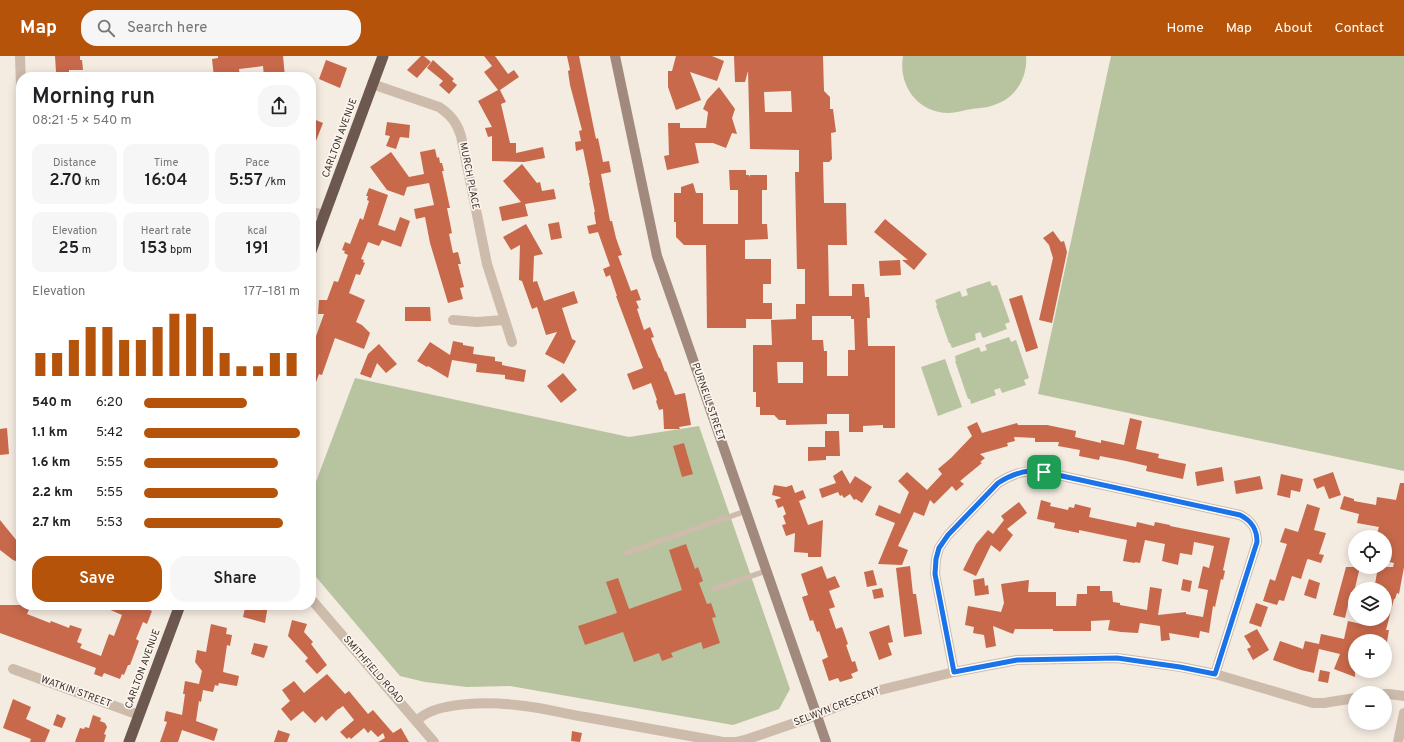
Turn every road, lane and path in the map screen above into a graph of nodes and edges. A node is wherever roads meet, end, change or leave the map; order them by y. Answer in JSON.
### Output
{"nodes":[{"id":1,"x":20,"y":56,"type":"edge"},
{"id":2,"x":383,"y":56,"type":"edge"},
{"id":3,"x":615,"y":56,"type":"edge"},
{"id":4,"x":21,"y":72,"type":"edge"},
{"id":5,"x":372,"y":84,"type":"junction"},
{"id":6,"x":316,"y":213,"type":"edge"},
{"id":7,"x":324,"y":216,"type":"junction"},
{"id":8,"x":316,"y":238,"type":"edge"},
{"id":9,"x":453,"y":320,"type":"dead end"},
{"id":10,"x":504,"y":320,"type":"junction"},
{"id":11,"x":512,"y":342,"type":"dead end"},
{"id":12,"x":746,"y":511,"type":"junction"},
{"id":13,"x":626,"y":553,"type":"dead end"},
{"id":14,"x":766,"y":571,"type":"junction"},
{"id":15,"x":714,"y":589,"type":"dead end"},
{"id":16,"x":316,"y":605,"type":"edge"},
{"id":17,"x":178,"y":610,"type":"edge"},
{"id":18,"x":13,"y":669,"type":"dead end"},
{"id":19,"x":954,"y":672,"type":"junction"},
{"id":20,"x":1215,"y":674,"type":"junction"},
{"id":21,"x":1392,"y":695,"type":"edge"},
{"id":22,"x":1404,"y":696,"type":"edge"},
{"id":23,"x":1348,"y":699,"type":"edge"},
{"id":24,"x":1404,"y":713,"type":"edge"},
{"id":25,"x":139,"y":715,"type":"junction"},
{"id":26,"x":816,"y":715,"type":"junction"},
{"id":27,"x":417,"y":721,"type":"junction"},
{"id":28,"x":128,"y":742,"type":"edge"},
{"id":29,"x":434,"y":742,"type":"edge"},
{"id":30,"x":826,"y":742,"type":"edge"},
{"id":31,"x":1398,"y":742,"type":"edge"}],
"edges":[{"from":1,"to":4,"type":"street"},
{"from":2,"to":5,"type":"highway","name":"CARLTON AVENUE"},
{"from":3,"to":12,"type":"main road","name":"PURNELL STREET"},
{"from":5,"to":7,"type":"highway","name":"CARLTON AVENUE"},
{"from":5,"to":10,"type":"street","name":"MURCH PLACE"},
{"from":6,"to":7,"type":"street"},
{"from":7,"to":8,"type":"highway","name":"CARLTON AVENUE"},
{"from":9,"to":10,"type":"street"},
{"from":10,"to":11,"type":"street","name":"MURCH PLACE"},
{"from":12,"to":13,"type":"lane"},
{"from":12,"to":14,"type":"main road","name":"PURNELL STREET"},
{"from":14,"to":15,"type":"lane"},
{"from":14,"to":26,"type":"main road","name":"PURNELL STREET"},
{"from":16,"to":27,"type":"street","name":"SMITHFIELD ROAD"},
{"from":17,"to":25,"type":"highway","name":"CARLTON AVENUE"},
{"from":18,"to":25,"type":"street","name":"WATKIN STREET"},
{"from":19,"to":20,"type":"street","name":"SELWYN CRESCENT"},
{"from":19,"to":20,"type":"street"},
{"from":19,"to":26,"type":"street","name":"SELWYN CRESCENT"},
{"from":20,"to":23,"type":"street","name":"SELWYN CRESCENT"},
{"from":21,"to":22,"type":"street"},
{"from":24,"to":31,"type":"street"},
{"from":25,"to":28,"type":"highway","name":"CARLTON AVENUE"},
{"from":26,"to":27,"type":"street","name":"SELWYN CRESCENT"},
{"from":26,"to":30,"type":"main road","name":"PURNELL STREET"},
{"from":27,"to":29,"type":"street","name":"SMITHFIELD ROAD"}]}
